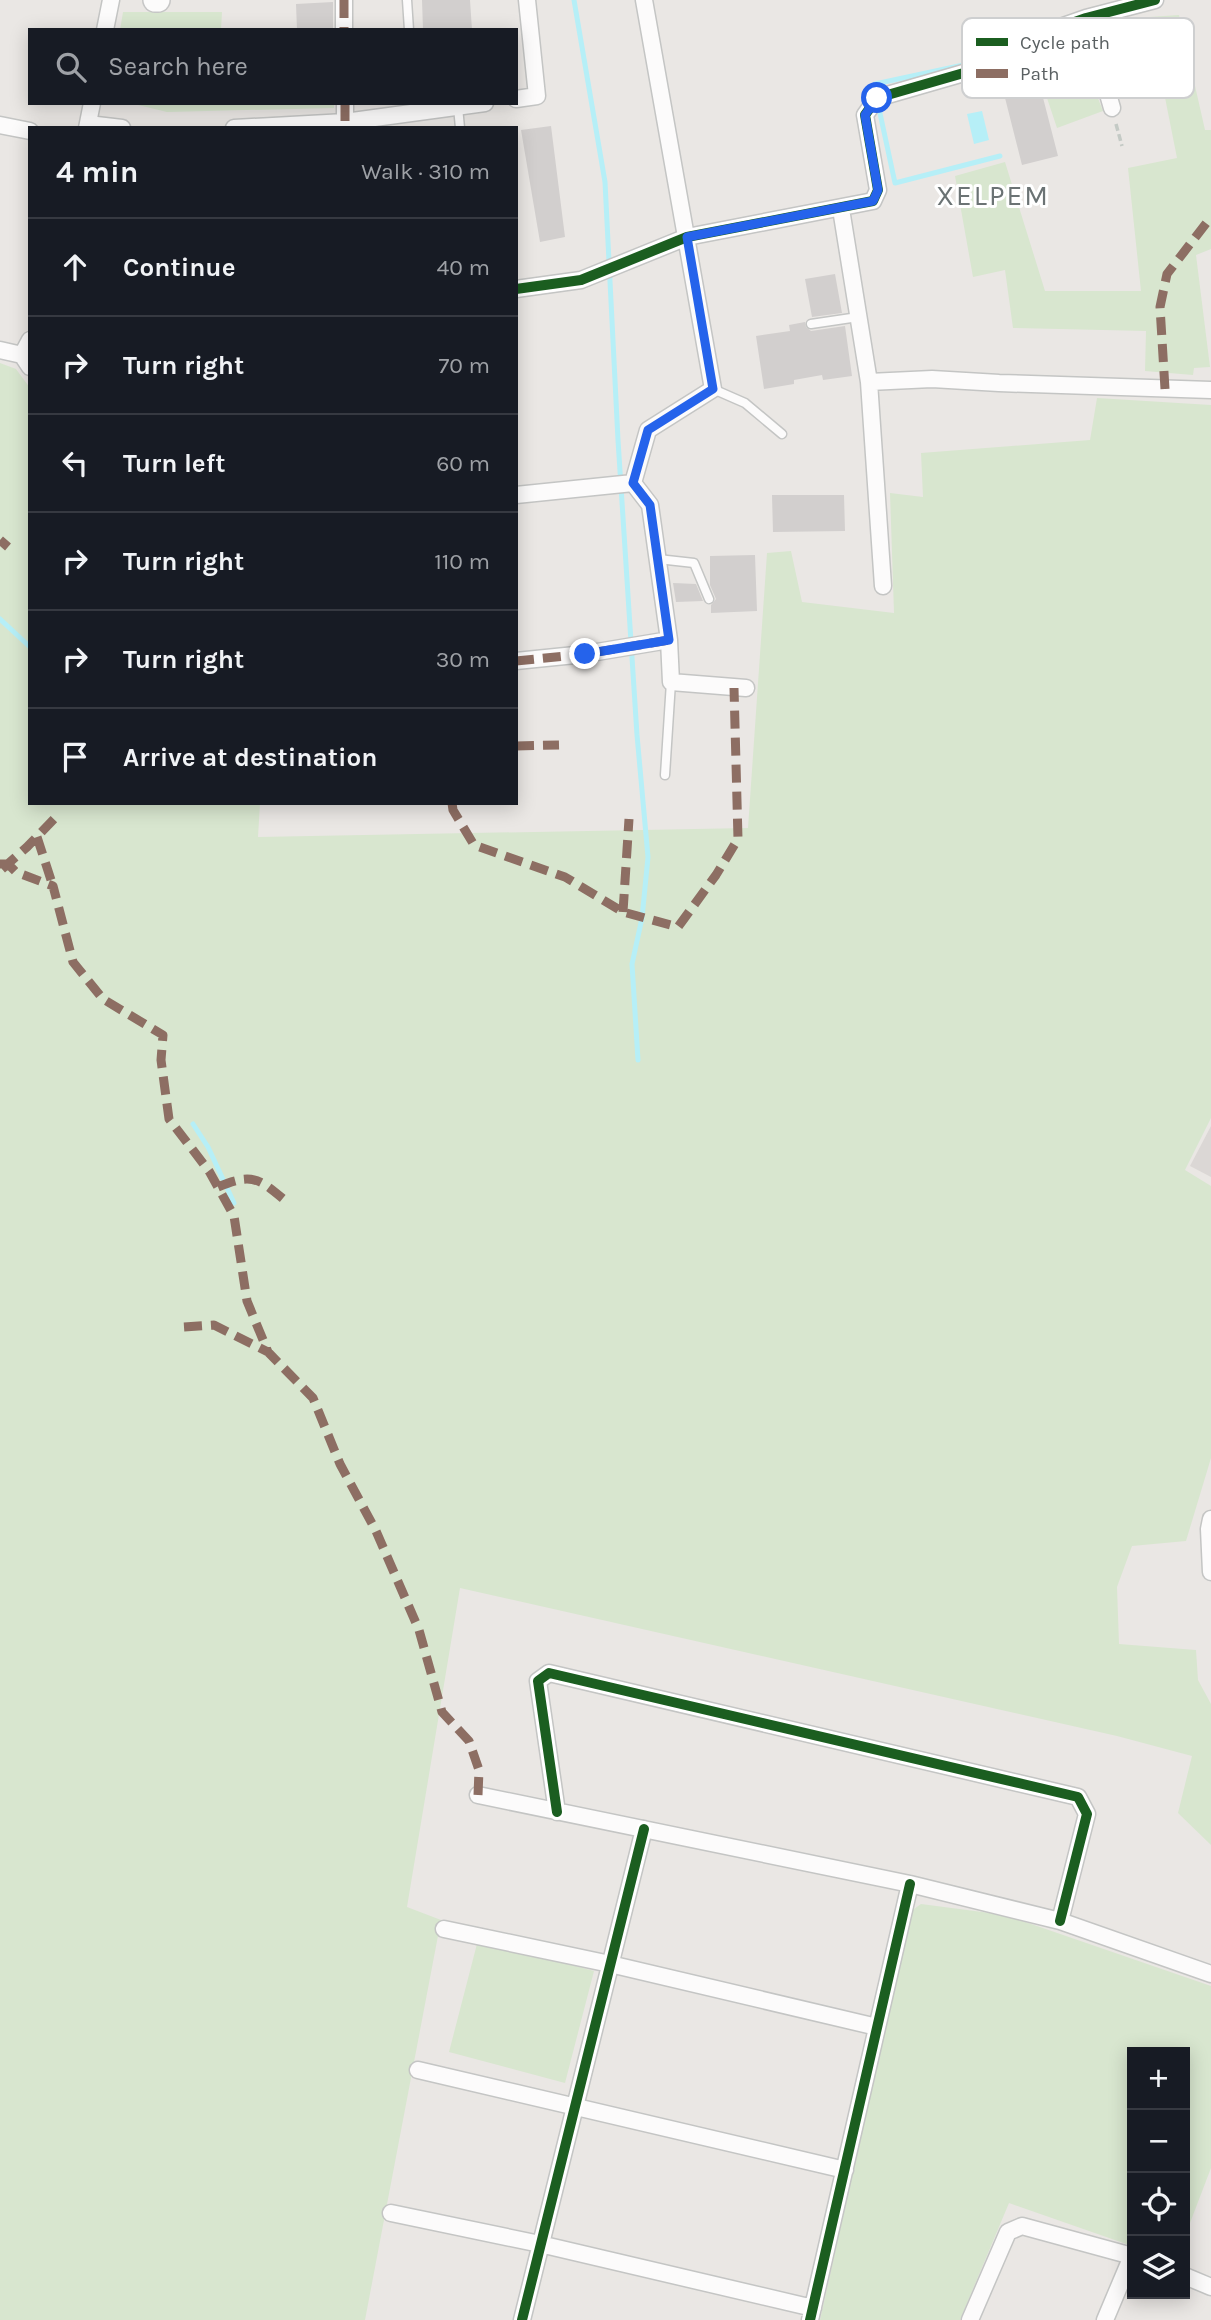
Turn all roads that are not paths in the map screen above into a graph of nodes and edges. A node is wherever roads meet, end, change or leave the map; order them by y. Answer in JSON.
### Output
{"nodes":[{"id":1,"x":111,"y":0,"type":"edge"},
{"id":2,"x":344,"y":0,"type":"edge"},
{"id":3,"x":407,"y":0,"type":"edge"},
{"id":4,"x":527,"y":0,"type":"edge"},
{"id":5,"x":644,"y":0,"type":"edge"},
{"id":6,"x":1155,"y":0,"type":"edge"},
{"id":7,"x":1086,"y":18,"type":"edge"},
{"id":8,"x":105,"y":28,"type":"edge"},
{"id":9,"x":344,"y":28,"type":"edge"},
{"id":10,"x":410,"y":28,"type":"edge"},
{"id":11,"x":962,"y":73,"type":"edge"},
{"id":12,"x":1109,"y":98,"type":"edge"},
{"id":13,"x":518,"y":99,"type":"edge"},
{"id":14,"x":92,"y":105,"type":"edge"},
{"id":15,"x":345,"y":105,"type":"edge"},
{"id":16,"x":472,"y":105,"type":"edge"},
{"id":17,"x":458,"y":107,"type":"junction"},
{"id":18,"x":1112,"y":108,"type":"road end"},
{"id":19,"x":0,"y":125,"type":"edge"},
{"id":20,"x":345,"y":125,"type":"edge"},
{"id":21,"x":88,"y":126,"type":"edge"},
{"id":22,"x":308,"y":126,"type":"edge"},
{"id":23,"x":460,"y":126,"type":"edge"},
{"id":24,"x":28,"y":131,"type":"edge"},
{"id":25,"x":841,"y":209,"type":"junction"},
{"id":26,"x":687,"y":237,"type":"junction"},
{"id":27,"x":518,"y":289,"type":"edge"},
{"id":28,"x":858,"y":317,"type":"junction"},
{"id":29,"x":811,"y":324,"type":"dead end"},
{"id":30,"x":0,"y":350,"type":"edge"},
{"id":31,"x":26,"y":361,"type":"edge"},
{"id":32,"x":869,"y":382,"type":"junction"},
{"id":33,"x":713,"y":389,"type":"junction"},
{"id":34,"x":1211,"y":390,"type":"edge"},
{"id":35,"x":782,"y":434,"type":"dead end"},
{"id":36,"x":633,"y":483,"type":"junction"},
{"id":37,"x":518,"y":495,"type":"edge"},
{"id":38,"x":657,"y":559,"type":"junction"},
{"id":39,"x":883,"y":586,"type":"dead end"},
{"id":40,"x":709,"y":599,"type":"dead end"},
{"id":41,"x":669,"y":640,"type":"junction"},
{"id":42,"x":518,"y":661,"type":"edge"},
{"id":43,"x":671,"y":682,"type":"junction"},
{"id":44,"x":746,"y":688,"type":"dead end"},
{"id":45,"x":665,"y":775,"type":"dead end"},
{"id":46,"x":1211,"y":1519,"type":"edge"},
{"id":47,"x":1211,"y":1572,"type":"edge"},
{"id":48,"x":478,"y":1795,"type":"dead end"},
{"id":49,"x":557,"y":1812,"type":"junction"},
{"id":50,"x":644,"y":1829,"type":"junction"},
{"id":51,"x":910,"y":1884,"type":"junction"},
{"id":52,"x":1060,"y":1921,"type":"junction"},
{"id":53,"x":444,"y":1929,"type":"dead end"},
{"id":54,"x":610,"y":1965,"type":"junction"},
{"id":55,"x":1211,"y":1974,"type":"edge"},
{"id":56,"x":877,"y":2027,"type":"junction"},
{"id":57,"x":418,"y":2070,"type":"dead end"},
{"id":58,"x":574,"y":2107,"type":"junction"},
{"id":59,"x":845,"y":2170,"type":"junction"},
{"id":60,"x":391,"y":2213,"type":"dead end"},
{"id":61,"x":540,"y":2244,"type":"junction"},
{"id":62,"x":1127,"y":2255,"type":"edge"},
{"id":63,"x":1127,"y":2268,"type":"edge"},
{"id":64,"x":1190,"y":2278,"type":"edge"},
{"id":65,"x":1211,"y":2287,"type":"edge"},
{"id":66,"x":812,"y":2314,"type":"edge"},
{"id":67,"x":522,"y":2320,"type":"edge"},
{"id":68,"x":970,"y":2320,"type":"edge"},
{"id":69,"x":1105,"y":2320,"type":"edge"}],
"edges":[{"from":1,"to":8,"type":"street"},
{"from":2,"to":9,"type":"street"},
{"from":3,"to":10,"type":"lane"},
{"from":4,"to":13,"type":"street"},
{"from":5,"to":26,"type":"street"},
{"from":6,"to":7,"type":"street"},
{"from":11,"to":25,"type":"street"},
{"from":12,"to":18,"type":"street"},
{"from":14,"to":21,"type":"street"},
{"from":15,"to":20,"type":"street"},
{"from":16,"to":17,"type":"street"},
{"from":17,"to":20,"type":"street"},
{"from":17,"to":23,"type":"lane"},
{"from":19,"to":24,"type":"street"},
{"from":20,"to":22,"type":"street"},
{"from":25,"to":26,"type":"street"},
{"from":25,"to":28,"type":"street"},
{"from":26,"to":27,"type":"street"},
{"from":26,"to":33,"type":"street"},
{"from":28,"to":29,"type":"lane"},
{"from":28,"to":32,"type":"street"},
{"from":30,"to":31,"type":"street"},
{"from":32,"to":34,"type":"street"},
{"from":32,"to":39,"type":"street"},
{"from":33,"to":35,"type":"lane"},
{"from":33,"to":36,"type":"street"},
{"from":36,"to":37,"type":"street"},
{"from":36,"to":38,"type":"street"},
{"from":38,"to":40,"type":"lane"},
{"from":38,"to":41,"type":"street"},
{"from":41,"to":42,"type":"street"},
{"from":41,"to":43,"type":"street"},
{"from":43,"to":44,"type":"street"},
{"from":43,"to":45,"type":"lane"},
{"from":46,"to":47,"type":"street"},
{"from":48,"to":49,"type":"street"},
{"from":49,"to":50,"type":"street"},
{"from":49,"to":52,"type":"street"},
{"from":50,"to":51,"type":"street"},
{"from":50,"to":54,"type":"street"},
{"from":51,"to":52,"type":"street"},
{"from":51,"to":56,"type":"street"},
{"from":52,"to":55,"type":"street"},
{"from":53,"to":54,"type":"street"},
{"from":54,"to":56,"type":"street"},
{"from":54,"to":58,"type":"street"},
{"from":56,"to":59,"type":"street"},
{"from":57,"to":58,"type":"street"},
{"from":58,"to":59,"type":"street"},
{"from":58,"to":61,"type":"street"},
{"from":59,"to":66,"type":"street"},
{"from":60,"to":61,"type":"street"},
{"from":61,"to":66,"type":"street"},
{"from":61,"to":67,"type":"street"},
{"from":62,"to":68,"type":"street"},
{"from":63,"to":69,"type":"street"},
{"from":64,"to":65,"type":"street"}]}
